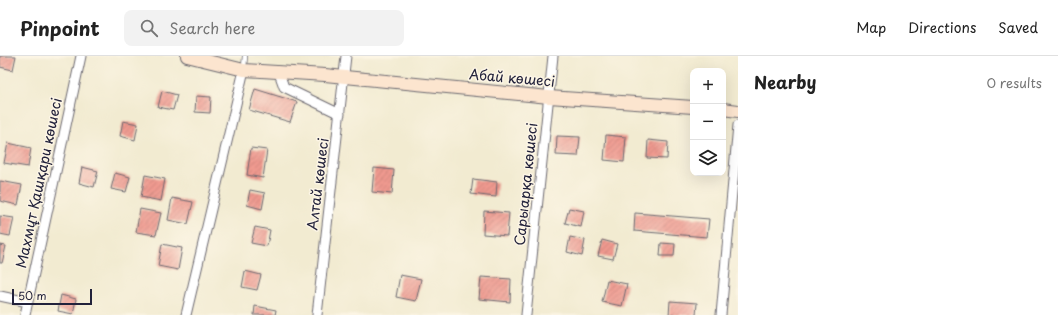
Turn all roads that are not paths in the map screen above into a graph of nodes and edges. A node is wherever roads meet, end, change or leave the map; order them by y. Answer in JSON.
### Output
{"nodes":[{"id":1,"x":81,"y":56,"type":"edge"},
{"id":2,"x":187,"y":56,"type":"edge"},
{"id":3,"x":245,"y":56,"type":"edge"},
{"id":4,"x":346,"y":56,"type":"edge"},
{"id":5,"x":553,"y":56,"type":"edge"},
{"id":6,"x":244,"y":70,"type":"junction"},
{"id":7,"x":279,"y":73,"type":"junction"},
{"id":8,"x":344,"y":78,"type":"junction"},
{"id":9,"x":549,"y":97,"type":"junction"},
{"id":10,"x":690,"y":107,"type":"edge"},
{"id":11,"x":726,"y":109,"type":"edge"},
{"id":12,"x":738,"y":111,"type":"edge"},
{"id":13,"x":340,"y":114,"type":"junction"},
{"id":14,"x":738,"y":125,"type":"edge"},
{"id":15,"x":0,"y":296,"type":"edge"},
{"id":16,"x":28,"y":302,"type":"junction"},
{"id":17,"x":25,"y":315,"type":"edge"},
{"id":18,"x":186,"y":315,"type":"edge"},
{"id":19,"x":317,"y":315,"type":"edge"},
{"id":20,"x":526,"y":315,"type":"edge"},
{"id":21,"x":721,"y":315,"type":"edge"}],
"edges":[{"from":1,"to":16,"type":"street","name":"Махмұт Қашқари көшесі"},
{"from":2,"to":6,"type":"main road","name":"Абай көшесі"},
{"from":3,"to":6,"type":"lane"},
{"from":4,"to":8,"type":"street","name":"Алтай көшесі"},
{"from":5,"to":9,"type":"street","name":"Сарыарқа көшесі"},
{"from":6,"to":7,"type":"main road","name":"Абай көшесі"},
{"from":6,"to":18,"type":"street"},
{"from":7,"to":8,"type":"main road","name":"Абай көшесі"},
{"from":7,"to":13,"type":"street"},
{"from":8,"to":9,"type":"main road","name":"Абай көшесі"},
{"from":8,"to":13,"type":"street","name":"Алтай көшесі"},
{"from":9,"to":10,"type":"main road","name":"Абай көшесі"},
{"from":9,"to":20,"type":"street","name":"Сарыарқа көшесі"},
{"from":11,"to":12,"type":"main road"},
{"from":13,"to":19,"type":"street","name":"Алтай көшесі"},
{"from":14,"to":21,"type":"street"},
{"from":15,"to":16,"type":"street"},
{"from":16,"to":17,"type":"street","name":"Махмұт Қашқари көшесі"}]}
